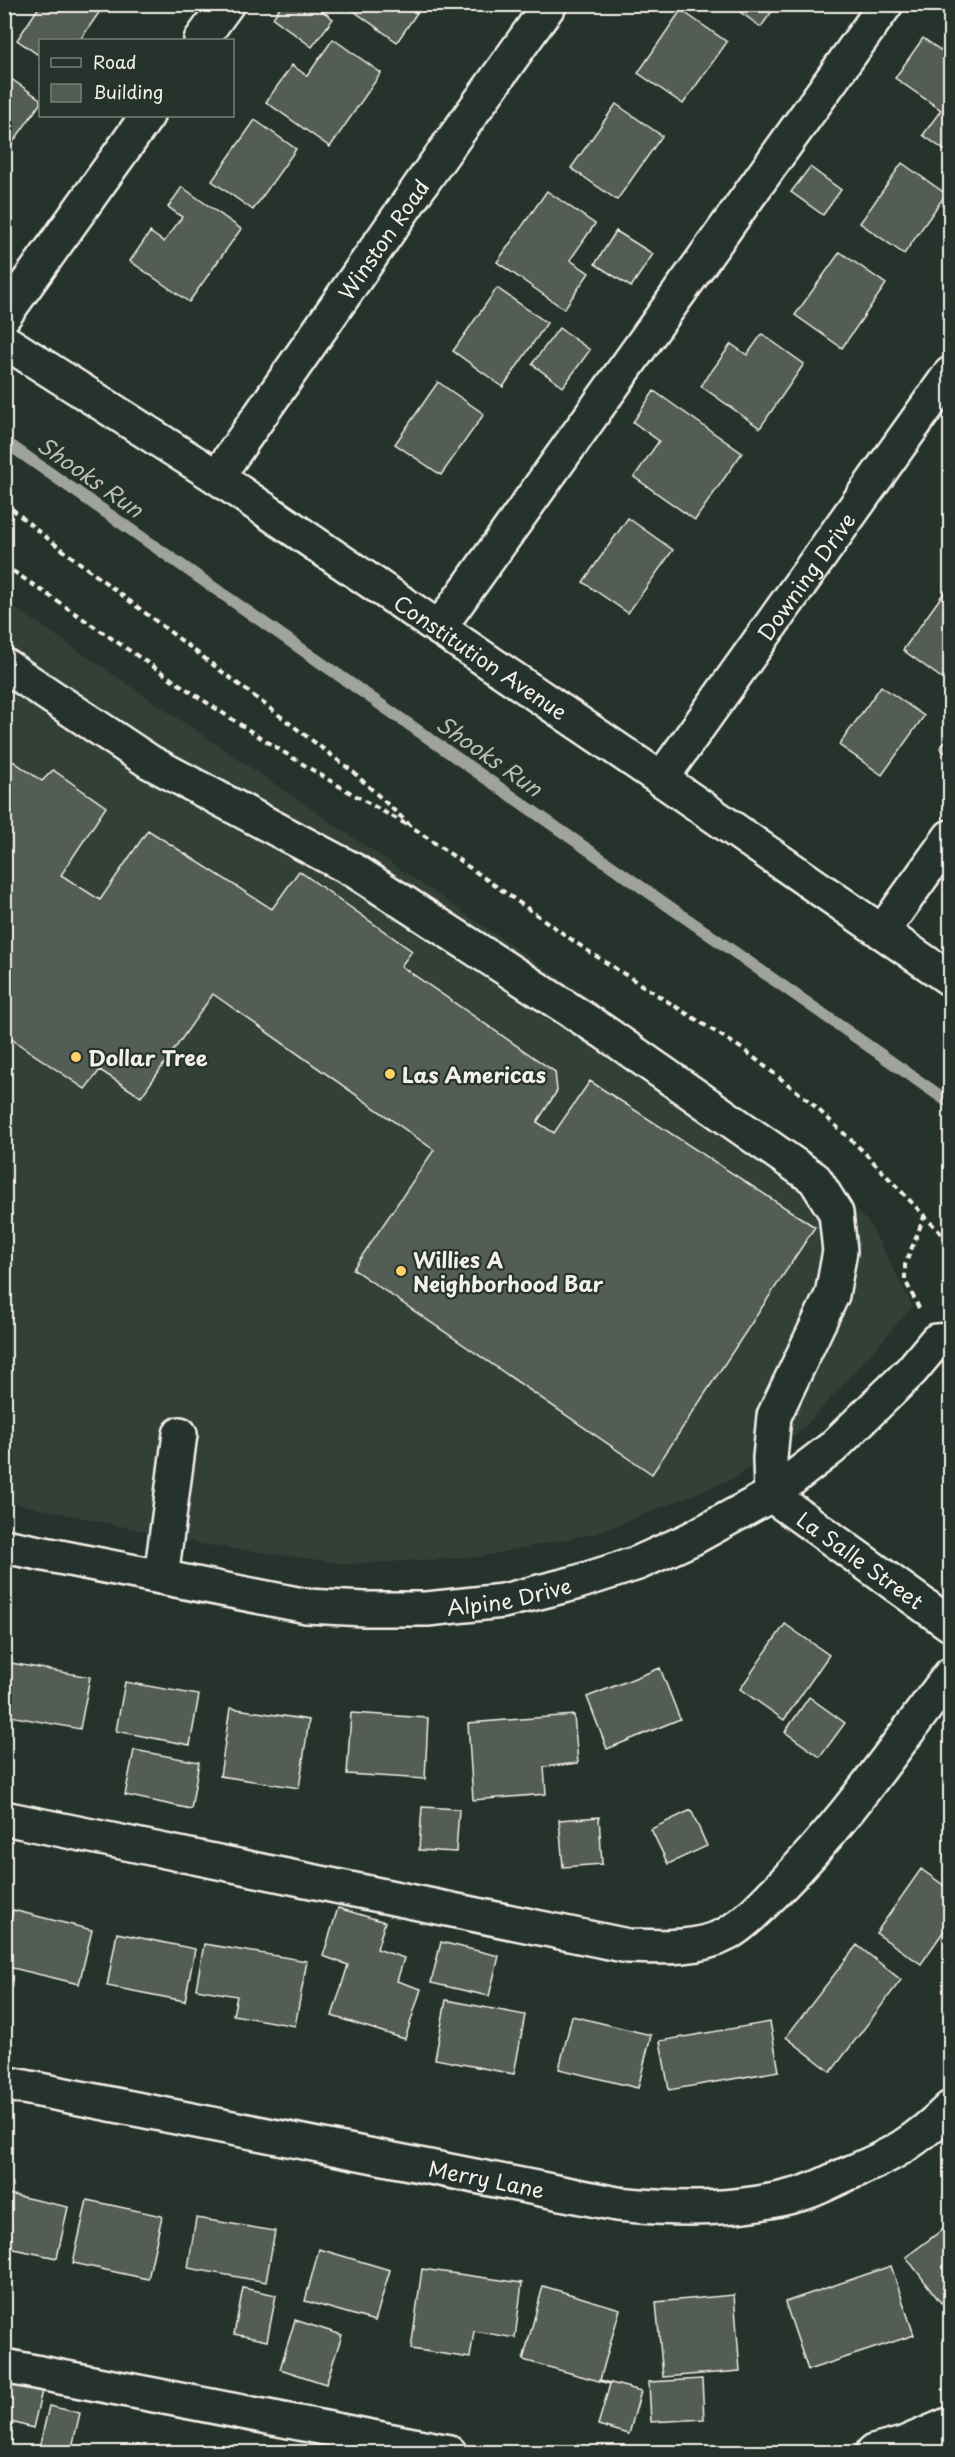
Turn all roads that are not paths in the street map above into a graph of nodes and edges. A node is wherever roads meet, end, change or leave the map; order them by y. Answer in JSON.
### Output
{"nodes":[{"id":1,"x":227,"y":4,"type":"edge"},
{"id":2,"x":550,"y":4,"type":"edge"},
{"id":3,"x":886,"y":4,"type":"edge"},
{"id":4,"x":202,"y":39,"type":"edge"},
{"id":5,"x":146,"y":117,"type":"edge"},
{"id":6,"x":4,"y":316,"type":"edge"},
{"id":7,"x":4,"y":341,"type":"edge"},
{"id":8,"x":951,"y":374,"type":"edge"},
{"id":9,"x":217,"y":477,"type":"junction"},
{"id":10,"x":439,"y":628,"type":"junction"},
{"id":11,"x":4,"y":665,"type":"edge"},
{"id":12,"x":661,"y":779,"type":"junction"},
{"id":13,"x":951,"y":837,"type":"edge"},
{"id":14,"x":882,"y":932,"type":"junction"},
{"id":15,"x":951,"y":979,"type":"edge"},
{"id":16,"x":943,"y":1340,"type":"edge"},
{"id":17,"x":180,"y":1434,"type":"dead end"},
{"id":18,"x":771,"y":1495,"type":"junction"},
{"id":19,"x":4,"y":1546,"type":"edge"},
{"id":20,"x":161,"y":1577,"type":"junction"},
{"id":21,"x":951,"y":1624,"type":"edge"},
{"id":22,"x":951,"y":1675,"type":"edge"},
{"id":23,"x":4,"y":1818,"type":"edge"},
{"id":24,"x":4,"y":2083,"type":"edge"},
{"id":25,"x":951,"y":2108,"type":"edge"},
{"id":26,"x":4,"y":2366,"type":"edge"},
{"id":27,"x":951,"y":2424,"type":"edge"},
{"id":28,"x":449,"y":2452,"type":"edge"},
{"id":29,"x":873,"y":2452,"type":"edge"}],
"edges":[{"from":1,"to":4,"type":"street"},
{"from":2,"to":9,"type":"street","name":"Winston Road"},
{"from":3,"to":10,"type":"street"},
{"from":5,"to":6,"type":"street"},
{"from":7,"to":9,"type":"street","name":"Constitution Avenue"},
{"from":8,"to":12,"type":"street","name":"Downing Drive"},
{"from":9,"to":10,"type":"street","name":"Constitution Avenue"},
{"from":10,"to":12,"type":"street","name":"Constitution Avenue"},
{"from":11,"to":18,"type":"street"},
{"from":12,"to":14,"type":"street","name":"Constitution Avenue"},
{"from":13,"to":14,"type":"street"},
{"from":14,"to":15,"type":"street","name":"Constitution Avenue"},
{"from":16,"to":18,"type":"street","name":"Alpine Drive"},
{"from":17,"to":20,"type":"street"},
{"from":18,"to":20,"type":"street","name":"Alpine Drive"},
{"from":18,"to":21,"type":"street","name":"La Salle Street"},
{"from":19,"to":20,"type":"street","name":"Alpine Drive"},
{"from":22,"to":23,"type":"street"},
{"from":24,"to":25,"type":"street","name":"Merry Lane"},
{"from":26,"to":28,"type":"street"},
{"from":27,"to":29,"type":"street"}]}
